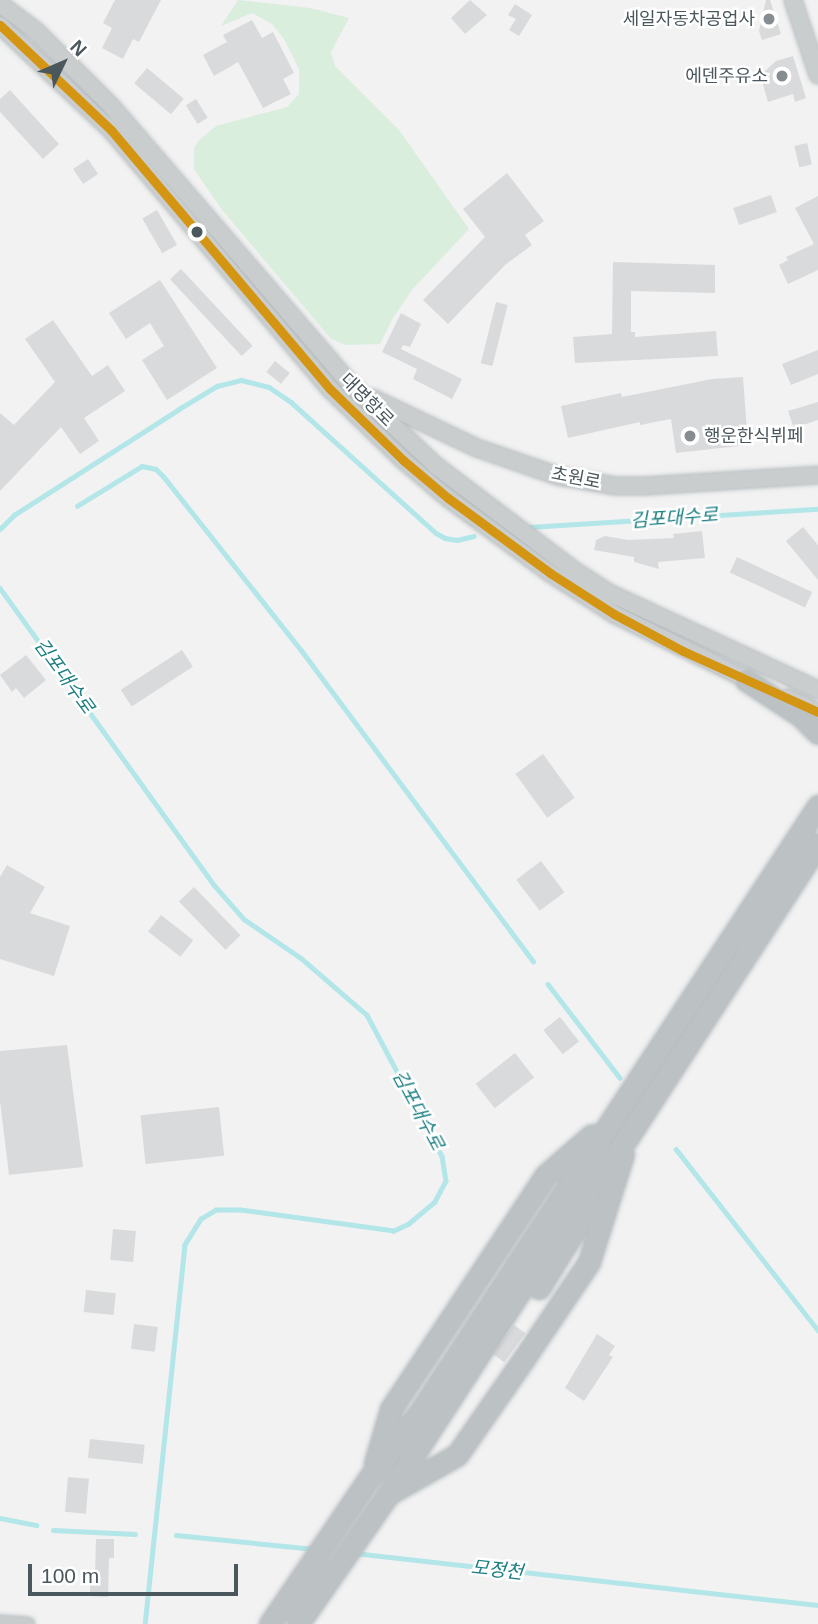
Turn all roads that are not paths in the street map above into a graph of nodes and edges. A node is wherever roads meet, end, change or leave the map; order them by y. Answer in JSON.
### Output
{"nodes":[{"id":1,"x":793,"y":0,"type":"edge"},
{"id":2,"x":0,"y":4,"type":"edge"},
{"id":3,"x":0,"y":25,"type":"edge"},
{"id":4,"x":818,"y":75,"type":"edge"},
{"id":5,"x":353,"y":387,"type":"junction"},
{"id":6,"x":432,"y":428,"type":"junction"},
{"id":7,"x":410,"y":443,"type":"junction"},
{"id":8,"x":818,"y":475,"type":"edge"},
{"id":9,"x":747,"y":680,"type":"junction"},
{"id":10,"x":800,"y":682,"type":"junction"},
{"id":11,"x":818,"y":683,"type":"edge"},
{"id":12,"x":818,"y":690,"type":"edge"},
{"id":13,"x":818,"y":712,"type":"edge"},
{"id":14,"x":818,"y":733,"type":"edge"},
{"id":15,"x":815,"y":807,"type":"edge"},
{"id":16,"x":818,"y":844,"type":"edge"},
{"id":17,"x":628,"y":1137,"type":"junction"},
{"id":18,"x":382,"y":1502,"type":"junction"},
{"id":19,"x":0,"y":1622,"type":"edge"},
{"id":20,"x":28,"y":1624,"type":"edge"},
{"id":21,"x":270,"y":1624,"type":"edge"},
{"id":22,"x":298,"y":1624,"type":"edge"}],
"edges":[{"from":1,"to":4,"type":"main road"},
{"from":2,"to":5,"type":"main road","name":"대명항로"},
{"from":3,"to":9,"type":"main road","name":"대명항로"},
{"from":5,"to":6,"type":"main road","name":"초원로"},
{"from":5,"to":7,"type":"main road","name":"대명항로"},
{"from":6,"to":7,"type":"main road"},
{"from":6,"to":8,"type":"main road","name":"초원로"},
{"from":7,"to":10,"type":"main road","name":"대명항로"},
{"from":9,"to":13,"type":"main road","name":"대명항로"},
{"from":9,"to":14,"type":"highway"},
{"from":10,"to":11,"type":"main road"},
{"from":10,"to":12,"type":"main road","name":"대명항로"},
{"from":15,"to":21,"type":"highway"},
{"from":16,"to":17,"type":"highway"},
{"from":17,"to":18,"type":"highway"},
{"from":17,"to":18,"type":"highway"},
{"from":18,"to":22,"type":"highway"},
{"from":19,"to":20,"type":"street"}]}
